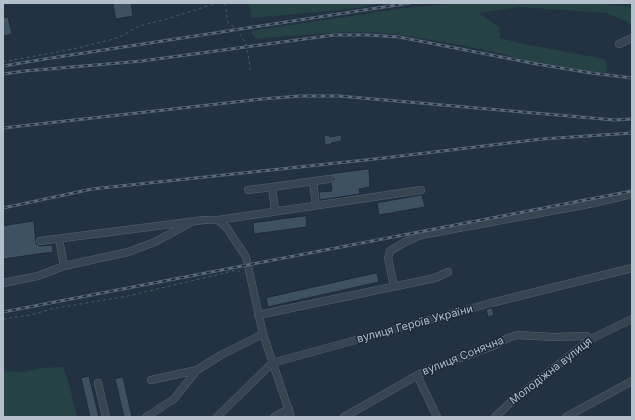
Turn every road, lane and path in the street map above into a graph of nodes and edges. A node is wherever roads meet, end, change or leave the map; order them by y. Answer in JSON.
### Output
{"nodes":[{"id":1,"x":217,"y":3,"type":"edge"},
{"id":2,"x":225,"y":3,"type":"edge"},
{"id":3,"x":632,"y":38,"type":"edge"},
{"id":4,"x":619,"y":44,"type":"dead end"},
{"id":5,"x":3,"y":62,"type":"edge"},
{"id":6,"x":250,"y":70,"type":"dead end"},
{"id":7,"x":328,"y":179,"type":"dead end"},
{"id":8,"x":313,"y":181,"type":"junction"},
{"id":9,"x":272,"y":187,"type":"junction"},
{"id":10,"x":248,"y":190,"type":"dead end"},
{"id":11,"x":421,"y":190,"type":"dead end"},
{"id":12,"x":632,"y":194,"type":"edge"},
{"id":13,"x":316,"y":205,"type":"junction"},
{"id":14,"x":275,"y":211,"type":"junction"},
{"id":15,"x":218,"y":220,"type":"junction"},
{"id":16,"x":192,"y":222,"type":"junction"},
{"id":17,"x":59,"y":239,"type":"junction"},
{"id":18,"x":40,"y":241,"type":"dead end"},
{"id":19,"x":64,"y":266,"type":"junction"},
{"id":20,"x":632,"y":268,"type":"edge"},
{"id":21,"x":448,"y":272,"type":"dead end"},
{"id":22,"x":250,"y":278,"type":"junction"},
{"id":23,"x":3,"y":283,"type":"edge"},
{"id":24,"x":394,"y":286,"type":"junction"},
{"id":25,"x":258,"y":315,"type":"junction"},
{"id":26,"x":3,"y":319,"type":"edge"},
{"id":27,"x":631,"y":322,"type":"edge"},
{"id":28,"x":263,"y":334,"type":"junction"},
{"id":29,"x":591,"y":339,"type":"junction"},
{"id":30,"x":272,"y":363,"type":"junction"},
{"id":31,"x":196,"y":370,"type":"junction"},
{"id":32,"x":416,"y":375,"type":"junction"},
{"id":33,"x":151,"y":380,"type":"dead end"},
{"id":34,"x":632,"y":381,"type":"edge"},
{"id":35,"x":98,"y":383,"type":"dead end"},
{"id":36,"x":288,"y":409,"type":"junction"},
{"id":37,"x":106,"y":417,"type":"edge"},
{"id":38,"x":146,"y":417,"type":"edge"},
{"id":39,"x":217,"y":417,"type":"edge"},
{"id":40,"x":274,"y":417,"type":"edge"},
{"id":41,"x":291,"y":417,"type":"edge"},
{"id":42,"x":346,"y":417,"type":"edge"},
{"id":43,"x":437,"y":417,"type":"edge"},
{"id":44,"x":495,"y":417,"type":"edge"},
{"id":45,"x":566,"y":417,"type":"edge"}],
"edges":[{"from":1,"to":5,"type":"path"},
{"from":2,"to":6,"type":"path"},
{"from":3,"to":4,"type":"street"},
{"from":7,"to":8,"type":"street"},
{"from":8,"to":9,"type":"street"},
{"from":8,"to":13,"type":"street"},
{"from":9,"to":10,"type":"street"},
{"from":9,"to":14,"type":"street"},
{"from":11,"to":13,"type":"street"},
{"from":12,"to":24,"type":"street"},
{"from":13,"to":14,"type":"street"},
{"from":14,"to":15,"type":"street"},
{"from":15,"to":16,"type":"street"},
{"from":15,"to":22,"type":"street"},
{"from":16,"to":17,"type":"street"},
{"from":16,"to":19,"type":"street"},
{"from":17,"to":18,"type":"street"},
{"from":17,"to":19,"type":"street"},
{"from":19,"to":23,"type":"street"},
{"from":20,"to":30,"type":"street","name":"вулиця Героїв України"},
{"from":21,"to":24,"type":"street"},
{"from":22,"to":25,"type":"street"},
{"from":22,"to":26,"type":"path"},
{"from":24,"to":25,"type":"street"},
{"from":25,"to":28,"type":"street"},
{"from":27,"to":29,"type":"street","name":"Молодіжна вулиця"},
{"from":28,"to":30,"type":"street"},
{"from":28,"to":31,"type":"street"},
{"from":29,"to":32,"type":"street","name":"вулиця Сонячна"},
{"from":29,"to":44,"type":"street","name":"Молодіжна вулиця"},
{"from":30,"to":36,"type":"street"},
{"from":30,"to":39,"type":"street","name":"вулиця Героїв України"},
{"from":31,"to":33,"type":"street"},
{"from":31,"to":38,"type":"street"},
{"from":32,"to":42,"type":"street","name":"вулиця Сонячна"},
{"from":32,"to":43,"type":"street"},
{"from":34,"to":45,"type":"street"},
{"from":35,"to":37,"type":"street"},
{"from":36,"to":40,"type":"street"},
{"from":36,"to":41,"type":"street"}]}
